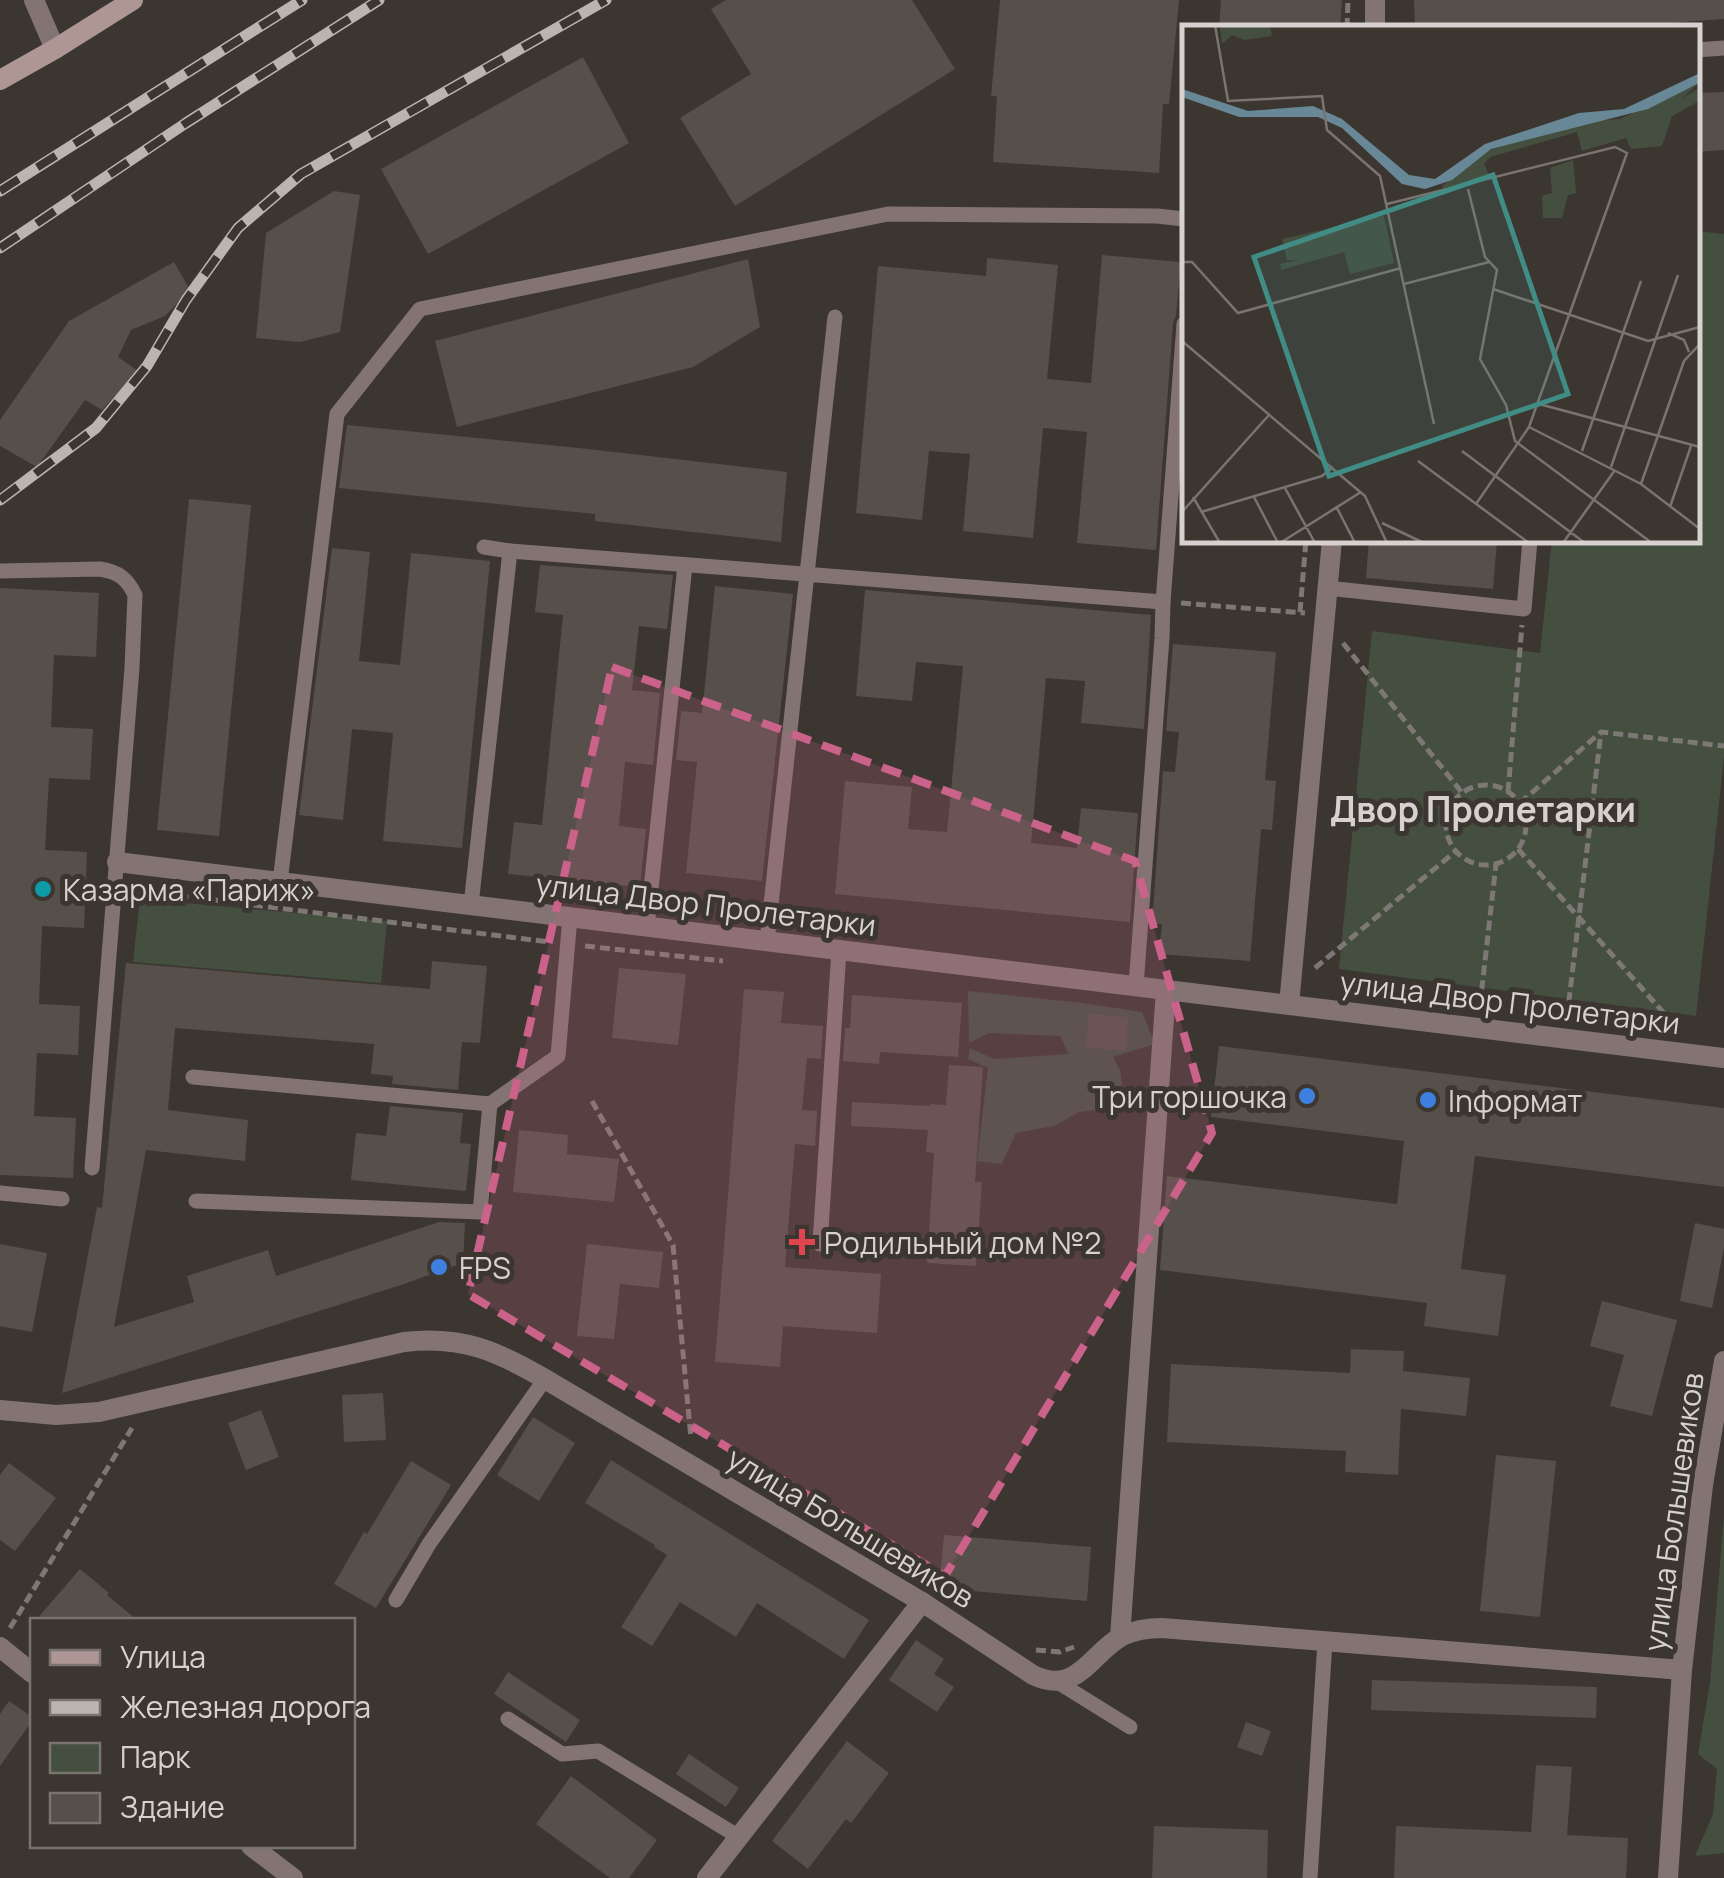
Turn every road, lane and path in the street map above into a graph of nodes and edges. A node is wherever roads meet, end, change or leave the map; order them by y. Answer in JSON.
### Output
{"nodes":[{"id":1,"x":34,"y":0,"type":"edge"},
{"id":2,"x":132,"y":0,"type":"edge"},
{"id":3,"x":1348,"y":0,"type":"edge"},
{"id":4,"x":1346,"y":25,"type":"edge"},
{"id":5,"x":1724,"y":48,"type":"edge"},
{"id":6,"x":55,"y":49,"type":"junction"},
{"id":7,"x":1699,"y":50,"type":"edge"},
{"id":8,"x":0,"y":80,"type":"edge"},
{"id":9,"x":1182,"y":219,"type":"edge"},
{"id":10,"x":835,"y":318,"type":"dead end"},
{"id":11,"x":1182,"y":350,"type":"edge"},
{"id":12,"x":1306,"y":542,"type":"edge"},
{"id":13,"x":1332,"y":542,"type":"edge"},
{"id":14,"x":1530,"y":542,"type":"edge"},
{"id":15,"x":484,"y":546,"type":"dead end"},
{"id":16,"x":510,"y":551,"type":"junction"},
{"id":17,"x":686,"y":565,"type":"junction"},
{"id":18,"x":0,"y":570,"type":"edge"},
{"id":19,"x":806,"y":575,"type":"junction"},
{"id":20,"x":1327,"y":588,"type":"junction"},
{"id":21,"x":1163,"y":602,"type":"junction"},
{"id":22,"x":1524,"y":609,"type":"junction"},
{"id":23,"x":1300,"y":612,"type":"junction"},
{"id":24,"x":1324,"y":620,"type":"junction"},
{"id":25,"x":1601,"y":732,"type":"junction"},
{"id":26,"x":1724,"y":746,"type":"edge"},
{"id":27,"x":1508,"y":792,"type":"junction"},
{"id":28,"x":1463,"y":794,"type":"junction"},
{"id":29,"x":1520,"y":803,"type":"junction"},
{"id":30,"x":1518,"y":849,"type":"junction"},
{"id":31,"x":116,"y":862,"type":"junction"},
{"id":32,"x":1496,"y":864,"type":"junction"},
{"id":33,"x":280,"y":882,"type":"junction"},
{"id":34,"x":471,"y":905,"type":"junction"},
{"id":35,"x":570,"y":917,"type":"junction"},
{"id":36,"x":1578,"y":918,"type":"junction"},
{"id":37,"x":647,"y":926,"type":"junction"},
{"id":38,"x":767,"y":941,"type":"junction"},
{"id":39,"x":839,"y":950,"type":"junction"},
{"id":40,"x":1136,"y":986,"type":"junction"},
{"id":41,"x":1166,"y":990,"type":"junction"},
{"id":42,"x":1289,"y":1005,"type":"junction"},
{"id":43,"x":1478,"y":1028,"type":"junction"},
{"id":44,"x":1564,"y":1038,"type":"junction"},
{"id":45,"x":1687,"y":1038,"type":"dead end"},
{"id":46,"x":1724,"y":1058,"type":"edge"},
{"id":47,"x":193,"y":1077,"type":"dead end"},
{"id":48,"x":592,"y":1101,"type":"dead end"},
{"id":49,"x":490,"y":1104,"type":"junction"},
{"id":50,"x":92,"y":1168,"type":"dead end"},
{"id":51,"x":0,"y":1193,"type":"edge"},
{"id":52,"x":62,"y":1200,"type":"dead end"},
{"id":53,"x":196,"y":1201,"type":"dead end"},
{"id":54,"x":820,"y":1244,"type":"dead end"},
{"id":55,"x":1724,"y":1361,"type":"edge"},
{"id":56,"x":545,"y":1378,"type":"junction"},
{"id":57,"x":0,"y":1410,"type":"edge"},
{"id":58,"x":139,"y":1417,"type":"dead end"},
{"id":59,"x":694,"y":1467,"type":"junction"},
{"id":60,"x":396,"y":1600,"type":"dead end"},
{"id":61,"x":922,"y":1602,"type":"junction"},
{"id":62,"x":10,"y":1627,"type":"dead end"},
{"id":63,"x":1120,"y":1637,"type":"junction"},
{"id":64,"x":1325,"y":1641,"type":"junction"},
{"id":65,"x":1084,"y":1643,"type":"dead end"},
{"id":66,"x":1027,"y":1646,"type":"dead end"},
{"id":67,"x":0,"y":1647,"type":"edge"},
{"id":68,"x":1682,"y":1670,"type":"junction"},
{"id":69,"x":30,"y":1671,"type":"edge"},
{"id":70,"x":1056,"y":1680,"type":"junction"},
{"id":71,"x":508,"y":1719,"type":"dead end"},
{"id":72,"x":1130,"y":1727,"type":"dead end"},
{"id":73,"x":739,"y":1837,"type":"junction"},
{"id":74,"x":255,"y":1848,"type":"edge"},
{"id":75,"x":293,"y":1878,"type":"edge"},
{"id":76,"x":706,"y":1878,"type":"edge"},
{"id":77,"x":1310,"y":1878,"type":"edge"},
{"id":78,"x":1668,"y":1878,"type":"edge"}],
"edges":[{"from":1,"to":6,"type":"street"},
{"from":2,"to":6,"type":"main road"},
{"from":3,"to":4,"type":"path"},
{"from":5,"to":7,"type":"lane"},
{"from":6,"to":8,"type":"main road"},
{"from":9,"to":33,"type":"lane"},
{"from":10,"to":19,"type":"lane"},
{"from":11,"to":21,"type":"lane"},
{"from":12,"to":23,"type":"path"},
{"from":13,"to":20,"type":"street"},
{"from":14,"to":22,"type":"lane"},
{"from":15,"to":16,"type":"lane"},
{"from":16,"to":17,"type":"lane"},
{"from":16,"to":34,"type":"lane"},
{"from":17,"to":19,"type":"lane"},
{"from":17,"to":37,"type":"lane"},
{"from":18,"to":31,"type":"lane"},
{"from":19,"to":21,"type":"lane"},
{"from":19,"to":38,"type":"lane"},
{"from":20,"to":22,"type":"lane"},
{"from":20,"to":24,"type":"street"},
{"from":21,"to":23,"type":"path"},
{"from":21,"to":40,"type":"lane"},
{"from":22,"to":27,"type":"path"},
{"from":23,"to":24,"type":"path"},
{"from":24,"to":28,"type":"path"},
{"from":24,"to":42,"type":"street"},
{"from":25,"to":26,"type":"path"},
{"from":25,"to":29,"type":"path"},
{"from":25,"to":36,"type":"path"},
{"from":27,"to":28,"type":"path"},
{"from":27,"to":29,"type":"path"},
{"from":28,"to":32,"type":"path"},
{"from":29,"to":30,"type":"path"},
{"from":30,"to":32,"type":"path"},
{"from":30,"to":36,"type":"path"},
{"from":31,"to":33,"type":"street","name":"улица Двор Пролетарки"},
{"from":31,"to":50,"type":"lane"},
{"from":32,"to":43,"type":"path"},
{"from":33,"to":34,"type":"street","name":"улица Двор Пролетарки"},
{"from":34,"to":35,"type":"street","name":"улица Двор Пролетарки"},
{"from":35,"to":37,"type":"street","name":"улица Двор Пролетарки"},
{"from":35,"to":49,"type":"lane"},
{"from":36,"to":44,"type":"path"},
{"from":36,"to":45,"type":"path"},
{"from":37,"to":38,"type":"street","name":"улица Двор Пролетарки"},
{"from":38,"to":39,"type":"street","name":"улица Двор Пролетарки"},
{"from":39,"to":40,"type":"street","name":"улица Двор Пролетарки"},
{"from":39,"to":54,"type":"lane"},
{"from":40,"to":41,"type":"street","name":"улица Двор Пролетарки"},
{"from":41,"to":42,"type":"street","name":"улица Двор Пролетарки"},
{"from":41,"to":63,"type":"street"},
{"from":42,"to":43,"type":"street","name":"улица Двор Пролетарки"},
{"from":43,"to":44,"type":"street","name":"улица Двор Пролетарки"},
{"from":44,"to":46,"type":"street","name":"улица Двор Пролетарки"},
{"from":47,"to":49,"type":"lane"},
{"from":48,"to":59,"type":"path"},
{"from":49,"to":53,"type":"lane"},
{"from":51,"to":52,"type":"lane"},
{"from":55,"to":68,"type":"street","name":"улица Большевиков"},
{"from":56,"to":57,"type":"street","name":"улица Большевиков"},
{"from":56,"to":59,"type":"street","name":"улица Большевиков"},
{"from":56,"to":60,"type":"lane"},
{"from":58,"to":62,"type":"path"},
{"from":59,"to":61,"type":"street","name":"улица Большевиков"},
{"from":61,"to":70,"type":"street","name":"улица Большевиков"},
{"from":61,"to":73,"type":"street"},
{"from":63,"to":64,"type":"street","name":"улица Большевиков"},
{"from":63,"to":70,"type":"street"},
{"from":64,"to":68,"type":"street","name":"улица Большевиков"},
{"from":64,"to":77,"type":"lane"},
{"from":65,"to":66,"type":"path"},
{"from":67,"to":69,"type":"street"},
{"from":68,"to":78,"type":"street","name":"улица Большевиков"},
{"from":70,"to":72,"type":"lane"},
{"from":71,"to":73,"type":"lane"},
{"from":73,"to":76,"type":"street"},
{"from":74,"to":75,"type":"street"}]}
